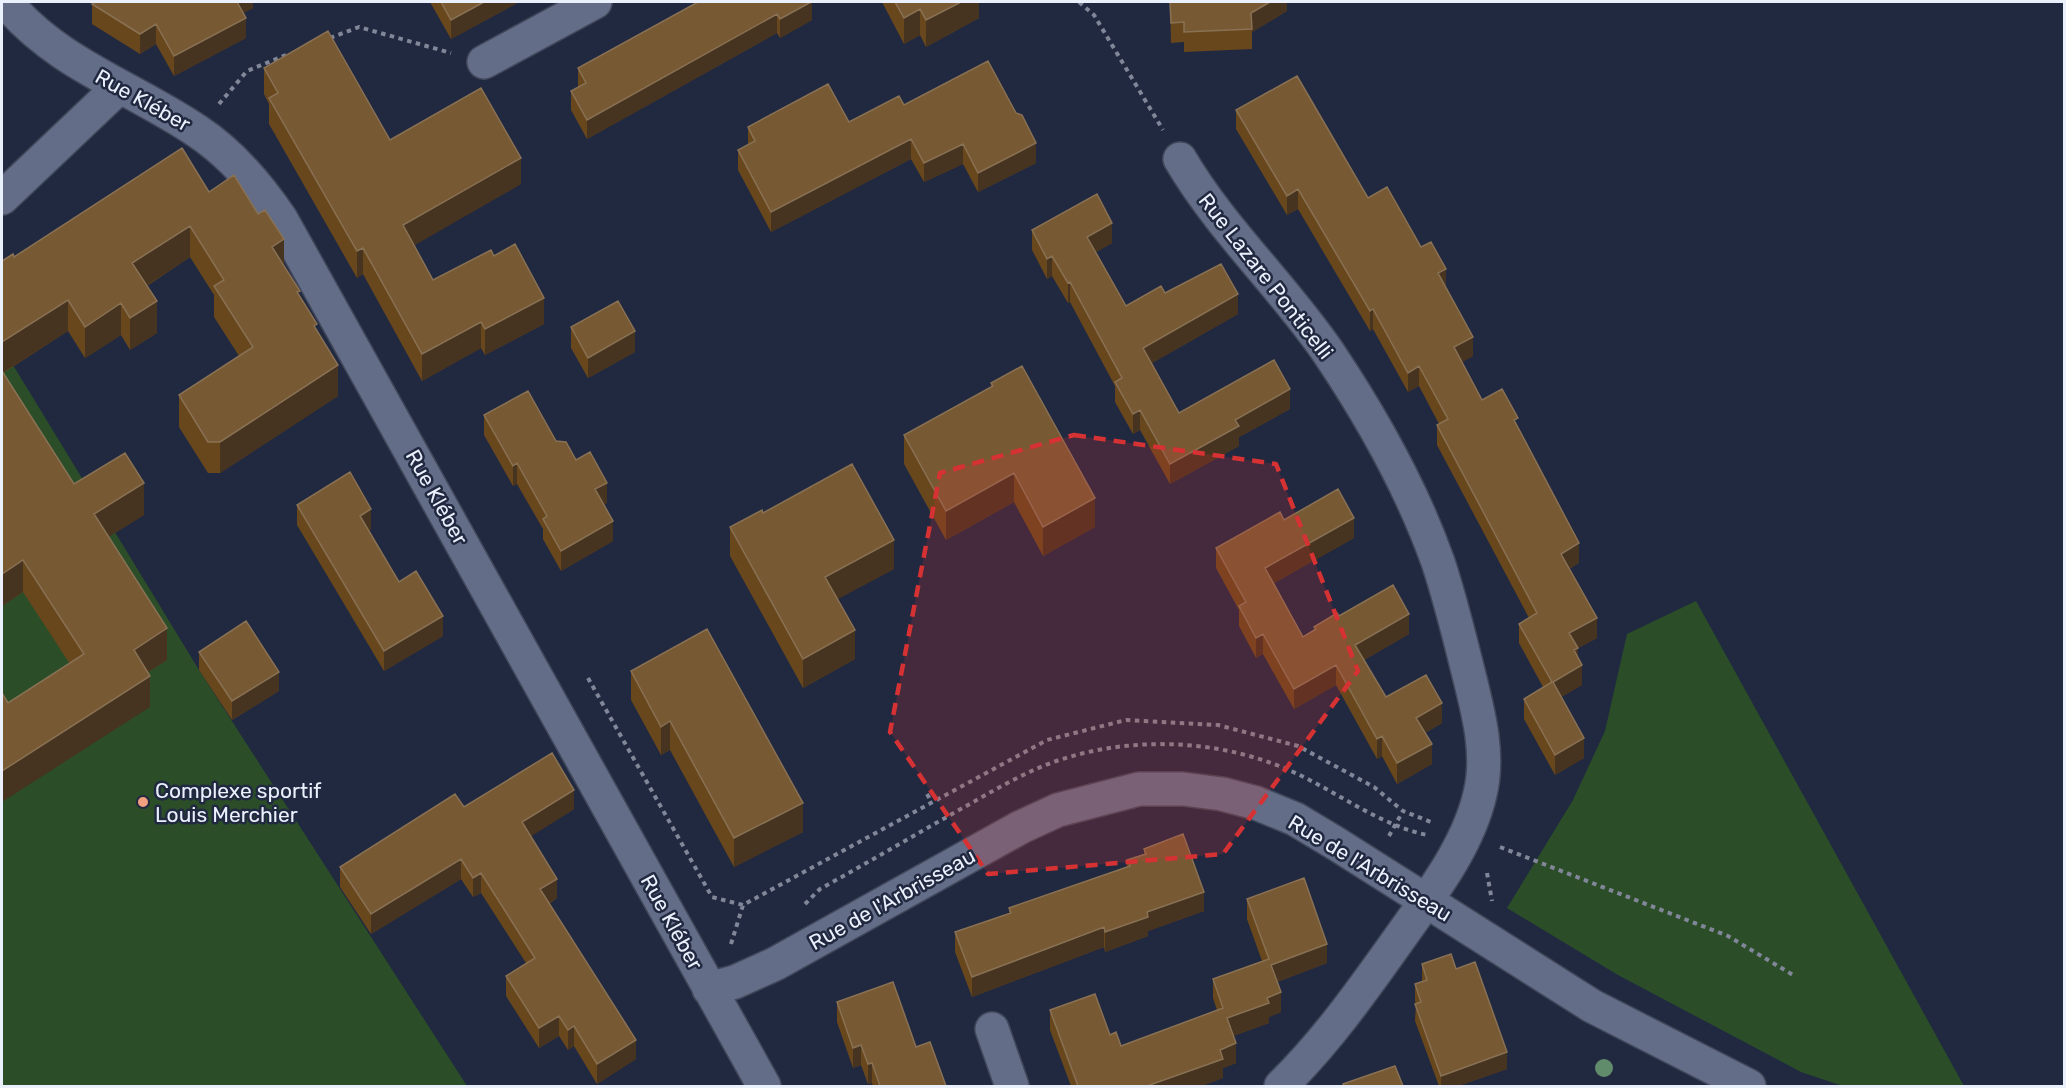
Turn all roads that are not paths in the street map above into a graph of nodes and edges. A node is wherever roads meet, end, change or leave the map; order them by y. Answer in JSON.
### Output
{"nodes":[{"id":1,"x":6,"y":2,"type":"edge"},
{"id":2,"x":595,"y":2,"type":"edge"},
{"id":3,"x":484,"y":62,"type":"road end"},
{"id":4,"x":119,"y":87,"type":"junction"},
{"id":5,"x":1180,"y":159,"type":"road end"},
{"id":6,"x":2,"y":198,"type":"edge"},
{"id":7,"x":1426,"y":901,"type":"junction"},
{"id":8,"x":709,"y":989,"type":"junction"},
{"id":9,"x":992,"y":1029,"type":"dead end"},
{"id":10,"x":764,"y":1086,"type":"edge"},
{"id":11,"x":1012,"y":1086,"type":"edge"},
{"id":12,"x":1281,"y":1086,"type":"edge"},
{"id":13,"x":1749,"y":1086,"type":"edge"}],
"edges":[{"from":1,"to":4,"type":"street","name":"Rue Kléber"},
{"from":2,"to":3,"type":"street"},
{"from":4,"to":6,"type":"street"},
{"from":4,"to":8,"type":"street","name":"Rue Kléber"},
{"from":5,"to":7,"type":"street","name":"Rue Lazare Ponticelli"},
{"from":7,"to":8,"type":"street","name":"Rue de l'Arbrisseau"},
{"from":7,"to":12,"type":"street","name":"Rue Lazare Ponticelli"},
{"from":7,"to":13,"type":"street","name":"Rue de l'Arbrisseau"},
{"from":8,"to":10,"type":"street","name":"Rue Kléber"},
{"from":9,"to":11,"type":"street"}]}
